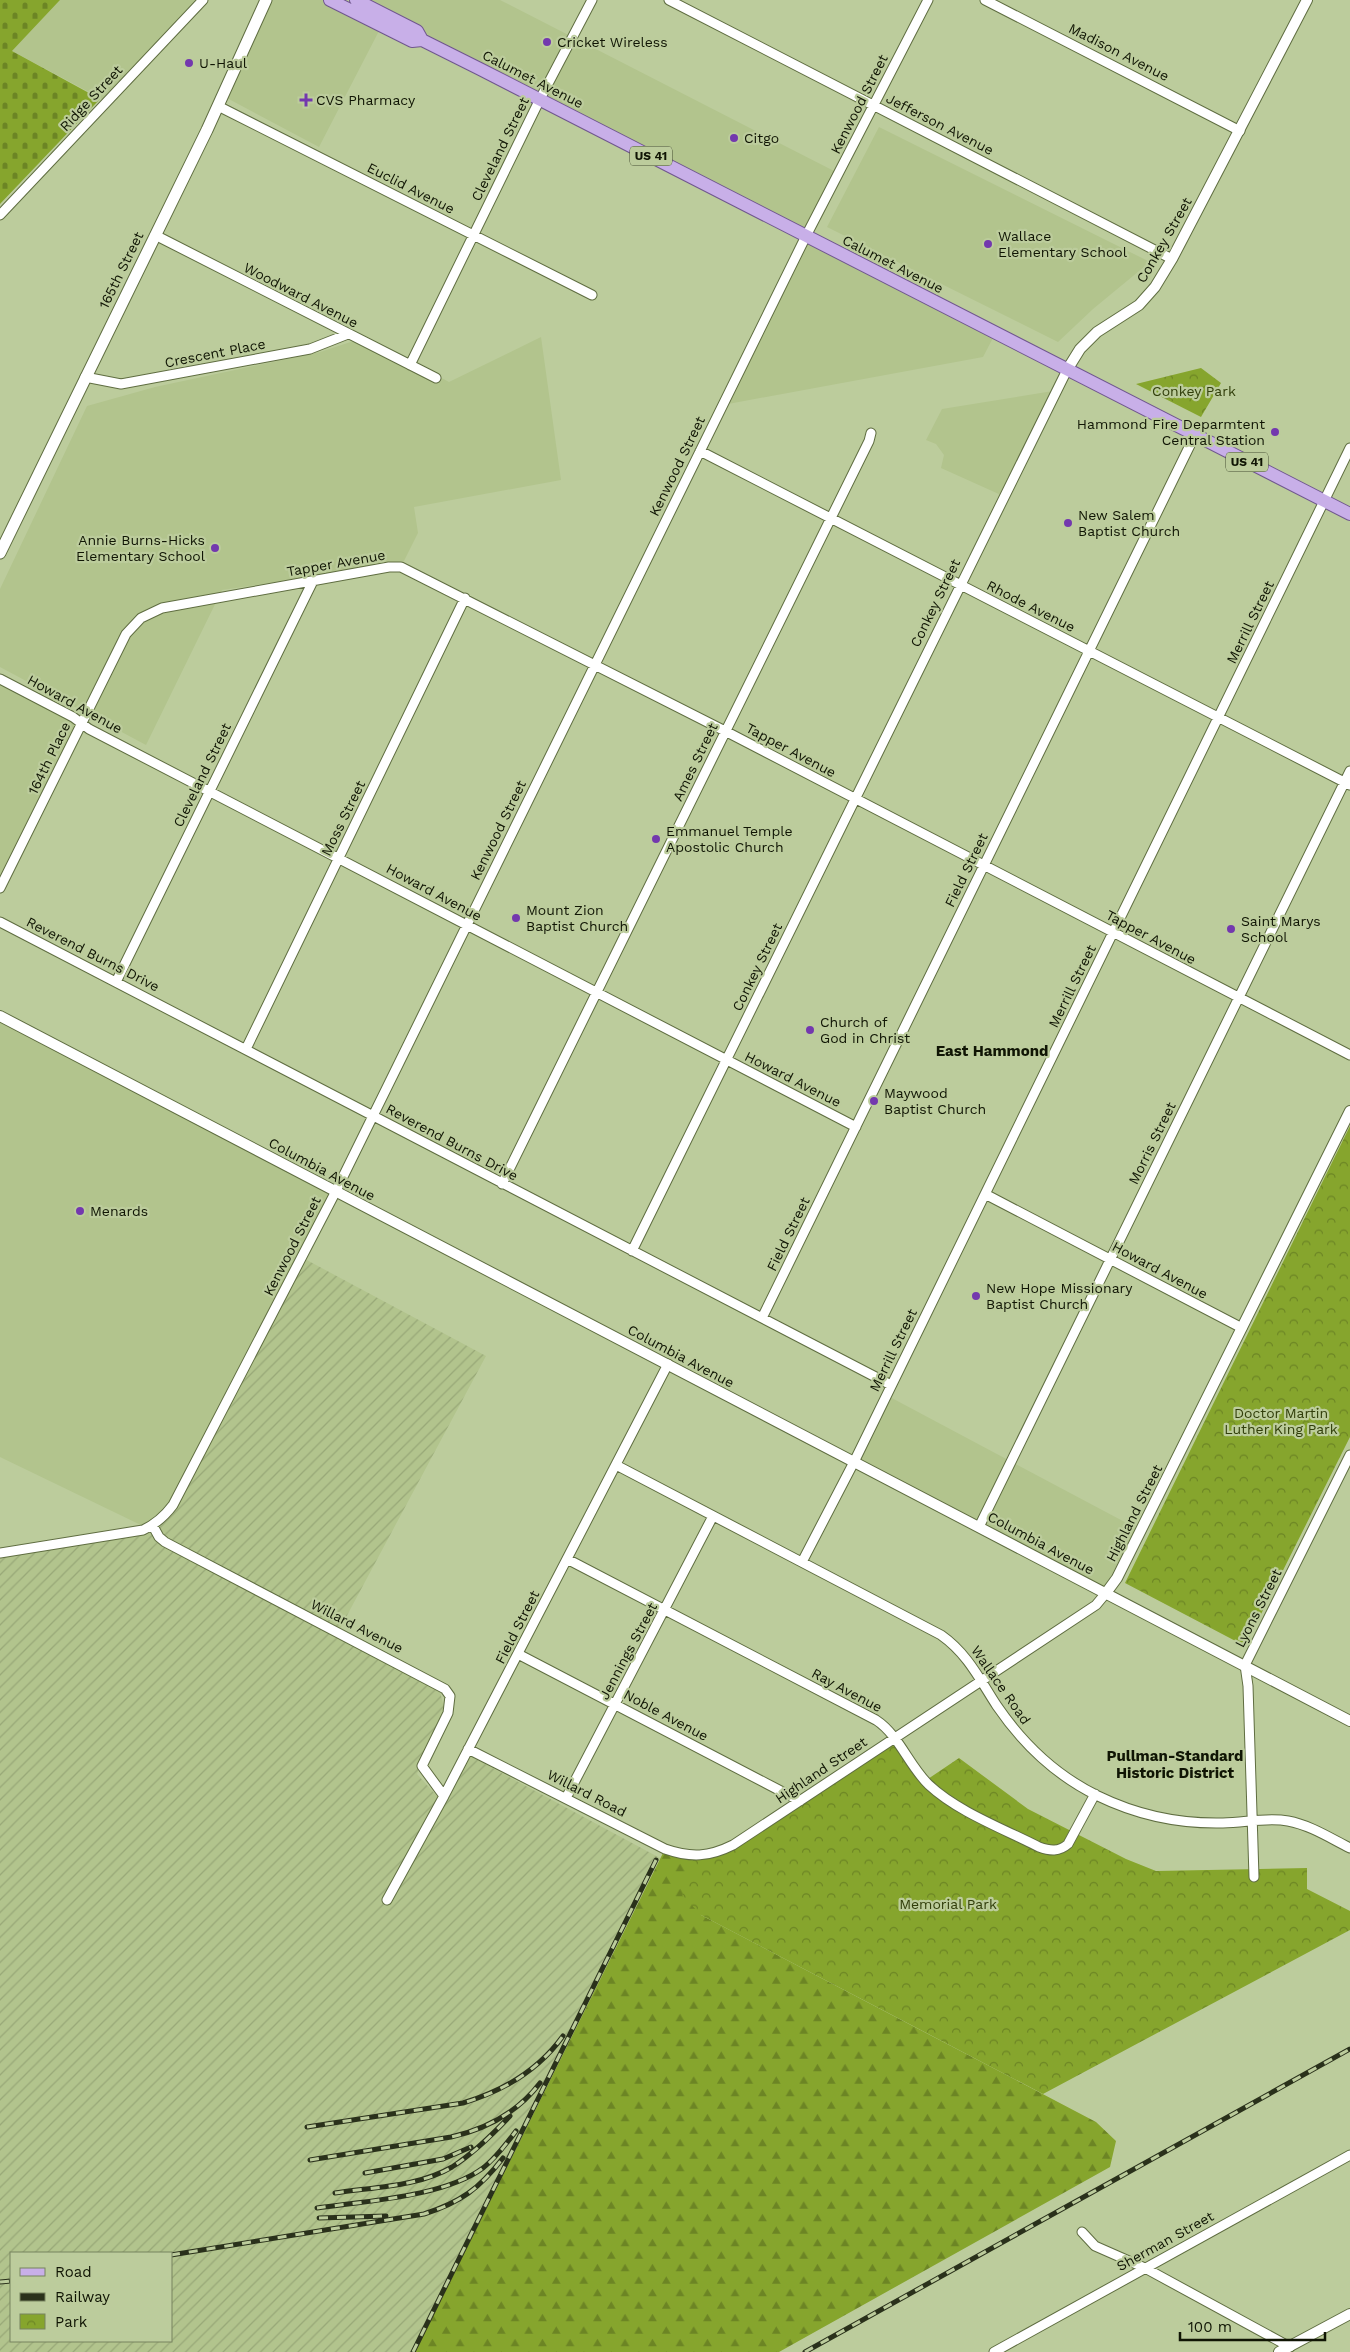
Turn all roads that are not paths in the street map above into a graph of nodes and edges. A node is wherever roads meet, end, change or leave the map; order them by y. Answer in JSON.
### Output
{"nodes":[{"id":1,"x":203,"y":0,"type":"edge"},
{"id":2,"x":266,"y":0,"type":"edge"},
{"id":3,"x":330,"y":0,"type":"edge"},
{"id":4,"x":356,"y":0,"type":"edge"},
{"id":5,"x":592,"y":0,"type":"edge"},
{"id":6,"x":669,"y":0,"type":"edge"},
{"id":7,"x":928,"y":0,"type":"edge"},
{"id":8,"x":985,"y":0,"type":"edge"},
{"id":9,"x":1306,"y":0,"type":"edge"},
{"id":10,"x":422,"y":40,"type":"junction"},
{"id":11,"x":540,"y":99,"type":"junction"},
{"id":12,"x":874,"y":105,"type":"junction"},
{"id":13,"x":218,"y":106,"type":"junction"},
{"id":14,"x":1240,"y":131,"type":"junction"},
{"id":15,"x":0,"y":215,"type":"edge"},
{"id":16,"x":474,"y":234,"type":"junction"},
{"id":17,"x":155,"y":235,"type":"junction"},
{"id":18,"x":806,"y":236,"type":"junction"},
{"id":19,"x":1172,"y":259,"type":"junction"},
{"id":20,"x":592,"y":295,"type":"dead end"},
{"id":21,"x":348,"y":334,"type":"junction"},
{"id":22,"x":410,"y":365,"type":"junction"},
{"id":23,"x":1067,"y":370,"type":"junction"},
{"id":24,"x":85,"y":377,"type":"junction"},
{"id":25,"x":436,"y":378,"type":"dead end"},
{"id":26,"x":871,"y":433,"type":"dead end"},
{"id":27,"x":1195,"y":435,"type":"junction"},
{"id":28,"x":1350,"y":448,"type":"edge"},
{"id":29,"x":700,"y":451,"type":"junction"},
{"id":30,"x":1324,"y":501,"type":"junction"},
{"id":31,"x":1350,"y":514,"type":"edge"},
{"id":32,"x":831,"y":518,"type":"junction"},
{"id":33,"x":0,"y":553,"type":"edge"},
{"id":34,"x":313,"y":581,"type":"junction"},
{"id":35,"x":960,"y":584,"type":"junction"},
{"id":36,"x":465,"y":598,"type":"junction"},
{"id":37,"x":199,"y":601,"type":"joint"},
{"id":38,"x":1090,"y":651,"type":"junction"},
{"id":39,"x":595,"y":664,"type":"junction"},
{"id":40,"x":0,"y":679,"type":"edge"},
{"id":41,"x":1219,"y":718,"type":"junction"},
{"id":42,"x":81,"y":723,"type":"junction"},
{"id":43,"x":725,"y":731,"type":"junction"},
{"id":44,"x":1350,"y":771,"type":"edge"},
{"id":45,"x":1347,"y":784,"type":"edge"},
{"id":46,"x":210,"y":791,"type":"junction"},
{"id":47,"x":855,"y":799,"type":"junction"},
{"id":48,"x":339,"y":858,"type":"junction"},
{"id":49,"x":983,"y":866,"type":"junction"},
{"id":50,"x":0,"y":888,"type":"edge"},
{"id":51,"x":0,"y":922,"type":"edge"},
{"id":52,"x":467,"y":925,"type":"junction"},
{"id":53,"x":1114,"y":933,"type":"junction"},
{"id":54,"x":116,"y":982,"type":"junction"},
{"id":55,"x":596,"y":992,"type":"junction"},
{"id":56,"x":1238,"y":998,"type":"junction"},
{"id":57,"x":0,"y":1016,"type":"edge"},
{"id":58,"x":246,"y":1049,"type":"junction"},
{"id":59,"x":1350,"y":1055,"type":"edge"},
{"id":60,"x":726,"y":1060,"type":"junction"},
{"id":61,"x":1350,"y":1111,"type":"edge"},
{"id":62,"x":373,"y":1116,"type":"junction"},
{"id":63,"x":856,"y":1127,"type":"junction"},
{"id":64,"x":502,"y":1184,"type":"junction"},
{"id":65,"x":336,"y":1191,"type":"junction"},
{"id":66,"x":985,"y":1194,"type":"junction"},
{"id":67,"x":632,"y":1252,"type":"junction"},
{"id":68,"x":1110,"y":1260,"type":"junction"},
{"id":69,"x":762,"y":1318,"type":"junction"},
{"id":70,"x":1242,"y":1328,"type":"junction"},
{"id":71,"x":668,"y":1364,"type":"junction"},
{"id":72,"x":891,"y":1385,"type":"junction"},
{"id":73,"x":1350,"y":1455,"type":"edge"},
{"id":74,"x":854,"y":1462,"type":"junction"},
{"id":75,"x":616,"y":1465,"type":"junction"},
{"id":76,"x":713,"y":1516,"type":"junction"},
{"id":77,"x":153,"y":1526,"type":"junction"},
{"id":78,"x":979,"y":1527,"type":"junction"},
{"id":79,"x":0,"y":1553,"type":"edge"},
{"id":80,"x":567,"y":1560,"type":"junction"},
{"id":81,"x":802,"y":1562,"type":"junction"},
{"id":82,"x":1106,"y":1593,"type":"junction"},
{"id":83,"x":664,"y":1610,"type":"junction"},
{"id":84,"x":518,"y":1654,"type":"junction"},
{"id":85,"x":1245,"y":1665,"type":"junction"},
{"id":86,"x":982,"y":1681,"type":"junction"},
{"id":87,"x":615,"y":1704,"type":"junction"},
{"id":88,"x":1350,"y":1721,"type":"edge"},
{"id":89,"x":894,"y":1738,"type":"junction"},
{"id":90,"x":468,"y":1749,"type":"junction"},
{"id":91,"x":1095,"y":1794,"type":"junction"},
{"id":92,"x":444,"y":1796,"type":"junction"},
{"id":93,"x":566,"y":1798,"type":"junction"},
{"id":94,"x":800,"y":1801,"type":"junction"},
{"id":95,"x":1252,"y":1821,"type":"junction"},
{"id":96,"x":1350,"y":1848,"type":"edge"},
{"id":97,"x":694,"y":1857,"type":"joint"},
{"id":98,"x":1254,"y":1877,"type":"dead end"},
{"id":99,"x":387,"y":1900,"type":"dead end"},
{"id":100,"x":1350,"y":2155,"type":"edge"},
{"id":101,"x":1082,"y":2232,"type":"dead end"},
{"id":102,"x":1145,"y":2268,"type":"junction"},
{"id":103,"x":1350,"y":2314,"type":"edge"},
{"id":104,"x":1290,"y":2347,"type":"junction"},
{"id":105,"x":994,"y":2352,"type":"edge"},
{"id":106,"x":1279,"y":2352,"type":"edge"}],
"edges":[{"from":1,"to":15,"type":"street","name":"Ridge Street"},
{"from":2,"to":13,"type":"main road","name":"165th Street"},
{"from":3,"to":10,"type":"main road","name":"Calumet Avenue","number":"US 41"},
{"from":4,"to":10,"type":"main road","name":"Calumet Avenue","number":"US 41"},
{"from":5,"to":11,"type":"street","name":"Cleveland Street"},
{"from":6,"to":12,"type":"street","name":"Jefferson Avenue"},
{"from":7,"to":12,"type":"street","name":"Kenwood Street"},
{"from":8,"to":14,"type":"street","name":"Madison Avenue"},
{"from":9,"to":14,"type":"street","name":"Conkey Street"},
{"from":10,"to":11,"type":"main road","name":"Calumet Avenue","number":"US 41"},
{"from":11,"to":16,"type":"street","name":"Cleveland Street"},
{"from":11,"to":18,"type":"main road","name":"Calumet Avenue","number":"US 41"},
{"from":12,"to":18,"type":"street","name":"Kenwood Street"},
{"from":12,"to":19,"type":"street","name":"Jefferson Avenue"},
{"from":13,"to":16,"type":"street","name":"Euclid Avenue"},
{"from":13,"to":17,"type":"main road","name":"165th Street"},
{"from":14,"to":19,"type":"street","name":"Conkey Street"},
{"from":16,"to":20,"type":"street","name":"Euclid Avenue"},
{"from":16,"to":22,"type":"street","name":"Cleveland Street"},
{"from":17,"to":21,"type":"street","name":"Woodward Avenue"},
{"from":17,"to":24,"type":"main road","name":"165th Street"},
{"from":18,"to":23,"type":"main road","name":"Calumet Avenue","number":"US 41"},
{"from":18,"to":29,"type":"street","name":"Kenwood Street"},
{"from":19,"to":23,"type":"street","name":"Conkey Street"},
{"from":21,"to":22,"type":"street","name":"Woodward Avenue"},
{"from":21,"to":24,"type":"street","name":"Crescent Place"},
{"from":22,"to":25,"type":"street","name":"Woodward Avenue"},
{"from":23,"to":27,"type":"main road","name":"Calumet Avenue","number":"US 41"},
{"from":23,"to":35,"type":"street","name":"Conkey Street"},
{"from":24,"to":33,"type":"main road","name":"165th Street"},
{"from":26,"to":32,"type":"street","name":"Ames Street"},
{"from":27,"to":30,"type":"main road","name":"Calumet Avenue","number":"US 41"},
{"from":27,"to":38,"type":"street","name":"Field Street"},
{"from":28,"to":30,"type":"street","name":"Merrill Street"},
{"from":29,"to":32,"type":"street","name":"Rhode Avenue"},
{"from":29,"to":39,"type":"street","name":"Kenwood Street"},
{"from":30,"to":31,"type":"main road","name":"Calumet Avenue","number":"US 41"},
{"from":30,"to":41,"type":"street","name":"Merrill Street"},
{"from":32,"to":35,"type":"street","name":"Rhode Avenue"},
{"from":32,"to":43,"type":"street","name":"Ames Street"},
{"from":34,"to":36,"type":"street","name":"Tapper Avenue"},
{"from":34,"to":37,"type":"street","name":"Tapper Avenue"},
{"from":34,"to":46,"type":"street","name":"Cleveland Street"},
{"from":35,"to":38,"type":"street","name":"Rhode Avenue"},
{"from":35,"to":47,"type":"street","name":"Conkey Street"},
{"from":36,"to":39,"type":"street","name":"Tapper Avenue"},
{"from":36,"to":48,"type":"street","name":"Moss Street"},
{"from":37,"to":42,"type":"street","name":"164th Place"},
{"from":38,"to":41,"type":"street","name":"Rhode Avenue"},
{"from":38,"to":49,"type":"street","name":"Field Street"},
{"from":39,"to":43,"type":"street","name":"Tapper Avenue"},
{"from":39,"to":52,"type":"street","name":"Kenwood Street"},
{"from":40,"to":42,"type":"street","name":"Howard Avenue"},
{"from":41,"to":45,"type":"street","name":"Rhode Avenue"},
{"from":41,"to":53,"type":"street","name":"Merrill Street"},
{"from":42,"to":46,"type":"street","name":"Howard Avenue"},
{"from":42,"to":50,"type":"street","name":"164th Place"},
{"from":43,"to":47,"type":"street","name":"Tapper Avenue"},
{"from":43,"to":55,"type":"street","name":"Ames Street"},
{"from":44,"to":45,"type":"street","name":"Morris Street"},
{"from":45,"to":56,"type":"street","name":"Morris Street"},
{"from":46,"to":48,"type":"street","name":"Howard Avenue"},
{"from":46,"to":54,"type":"street","name":"Cleveland Street"},
{"from":47,"to":49,"type":"street","name":"Tapper Avenue"},
{"from":47,"to":60,"type":"street","name":"Conkey Street"},
{"from":48,"to":52,"type":"street","name":"Howard Avenue"},
{"from":48,"to":58,"type":"street","name":"Moss Street"},
{"from":49,"to":53,"type":"street","name":"Tapper Avenue"},
{"from":49,"to":63,"type":"street","name":"Field Street"},
{"from":51,"to":54,"type":"street","name":"Reverend Burns Drive"},
{"from":52,"to":55,"type":"street","name":"Howard Avenue"},
{"from":52,"to":62,"type":"street","name":"Kenwood Street"},
{"from":53,"to":56,"type":"street","name":"Tapper Avenue"},
{"from":53,"to":66,"type":"street","name":"Merrill Street"},
{"from":54,"to":58,"type":"street","name":"Reverend Burns Drive"},
{"from":55,"to":60,"type":"street","name":"Howard Avenue"},
{"from":55,"to":64,"type":"street","name":"Ames Street"},
{"from":56,"to":59,"type":"street","name":"Tapper Avenue"},
{"from":56,"to":68,"type":"street","name":"Morris Street"},
{"from":57,"to":65,"type":"street","name":"Columbia Avenue"},
{"from":58,"to":62,"type":"street","name":"Reverend Burns Drive"},
{"from":60,"to":63,"type":"street","name":"Howard Avenue"},
{"from":60,"to":67,"type":"street","name":"Conkey Street"},
{"from":61,"to":70,"type":"street","name":"Highland Street"},
{"from":62,"to":64,"type":"street","name":"Reverend Burns Drive"},
{"from":62,"to":65,"type":"street","name":"Kenwood Street"},
{"from":63,"to":69,"type":"street","name":"Field Street"},
{"from":64,"to":67,"type":"street","name":"Reverend Burns Drive"},
{"from":65,"to":71,"type":"street","name":"Columbia Avenue"},
{"from":65,"to":77,"type":"street","name":"Kenwood Street"},
{"from":66,"to":68,"type":"street","name":"Howard Avenue"},
{"from":66,"to":72,"type":"street","name":"Merrill Street"},
{"from":67,"to":69,"type":"street","name":"Reverend Burns Drive"},
{"from":68,"to":70,"type":"street","name":"Howard Avenue"},
{"from":68,"to":78,"type":"street","name":"Morris Street"},
{"from":69,"to":72,"type":"street","name":"Reverend Burns Drive"},
{"from":70,"to":82,"type":"street","name":"Highland Street"},
{"from":71,"to":74,"type":"street","name":"Columbia Avenue"},
{"from":71,"to":75,"type":"street","name":"Field Street"},
{"from":72,"to":74,"type":"street","name":"Merrill Street"},
{"from":73,"to":85,"type":"street","name":"Lyons Street"},
{"from":74,"to":78,"type":"street","name":"Columbia Avenue"},
{"from":74,"to":81,"type":"street","name":"Merrill Street"},
{"from":75,"to":76,"type":"street","name":"Wallace Road"},
{"from":75,"to":80,"type":"street","name":"Field Street"},
{"from":76,"to":81,"type":"street","name":"Wallace Road"},
{"from":76,"to":83,"type":"street","name":"Jennings Street"},
{"from":77,"to":79,"type":"street"},
{"from":77,"to":92,"type":"street","name":"Willard Avenue"},
{"from":78,"to":82,"type":"street","name":"Columbia Avenue"},
{"from":80,"to":83,"type":"street","name":"Ray Avenue"},
{"from":80,"to":84,"type":"street","name":"Field Street"},
{"from":81,"to":86,"type":"street","name":"Wallace Road"},
{"from":82,"to":85,"type":"street","name":"Columbia Avenue"},
{"from":82,"to":86,"type":"street","name":"Highland Street"},
{"from":83,"to":87,"type":"street","name":"Jennings Street"},
{"from":83,"to":89,"type":"street","name":"Ray Avenue"},
{"from":84,"to":87,"type":"street","name":"Noble Avenue"},
{"from":84,"to":90,"type":"street","name":"Field Street"},
{"from":85,"to":88,"type":"street","name":"Columbia Avenue"},
{"from":85,"to":95,"type":"street","name":"Lyons Street"},
{"from":86,"to":89,"type":"street","name":"Highland Street"},
{"from":86,"to":91,"type":"street","name":"Wallace Road"},
{"from":87,"to":93,"type":"street","name":"Jennings Street"},
{"from":87,"to":94,"type":"street","name":"Noble Avenue"},
{"from":89,"to":91,"type":"street","name":"Ray Avenue"},
{"from":89,"to":94,"type":"street","name":"Highland Street"},
{"from":90,"to":92,"type":"street","name":"Field Street"},
{"from":90,"to":93,"type":"street","name":"Willard Road"},
{"from":91,"to":95,"type":"street","name":"Wallace Road"},
{"from":92,"to":99,"type":"street","name":"Field Street"},
{"from":93,"to":97,"type":"street","name":"Willard Road"},
{"from":94,"to":97,"type":"street","name":"Highland Street"},
{"from":95,"to":96,"type":"street","name":"Wallace Road"},
{"from":95,"to":98,"type":"street","name":"Lyons Street"},
{"from":100,"to":102,"type":"street","name":"Sherman Street"},
{"from":101,"to":102,"type":"street"},
{"from":102,"to":104,"type":"street"},
{"from":102,"to":105,"type":"street","name":"Sherman Street"},
{"from":103,"to":104,"type":"street"},
{"from":104,"to":106,"type":"street"}]}
